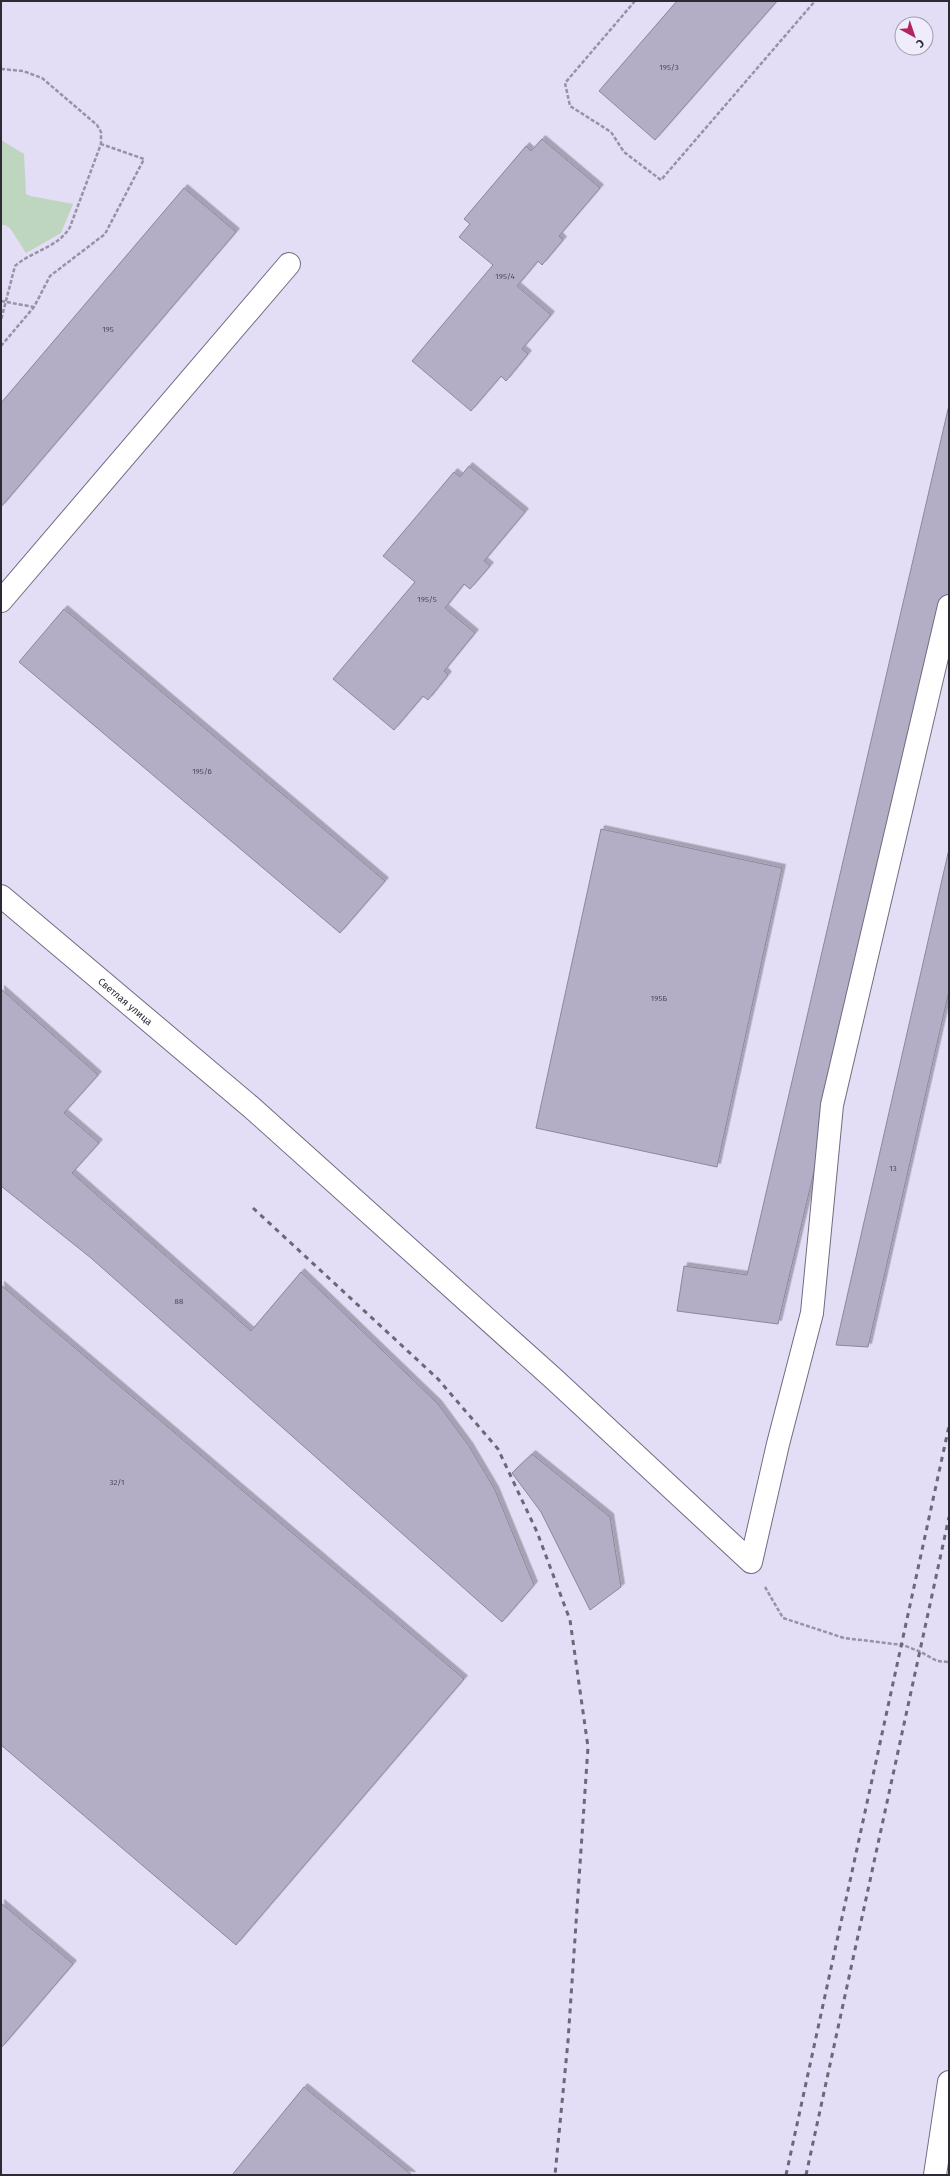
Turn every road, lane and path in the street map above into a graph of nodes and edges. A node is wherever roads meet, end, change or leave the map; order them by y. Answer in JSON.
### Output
{"nodes":[{"id":1,"x":635,"y":1,"type":"edge"},
{"id":2,"x":815,"y":1,"type":"edge"},
{"id":3,"x":1,"y":69,"type":"edge"},
{"id":4,"x":101,"y":144,"type":"junction"},
{"id":5,"x":289,"y":264,"type":"dead end"},
{"id":6,"x":1,"y":301,"type":"edge"},
{"id":7,"x":6,"y":302,"type":"junction"},
{"id":8,"x":34,"y":307,"type":"junction"},
{"id":9,"x":1,"y":320,"type":"edge"},
{"id":10,"x":1,"y":346,"type":"edge"},
{"id":11,"x":1,"y":601,"type":"edge"},
{"id":12,"x":949,"y":606,"type":"edge"},
{"id":13,"x":1,"y":896,"type":"edge"},
{"id":14,"x":751,"y":1562,"type":"junction"},
{"id":15,"x":949,"y":1662,"type":"edge"},
{"id":16,"x":949,"y":2082,"type":"edge"},
{"id":17,"x":935,"y":2175,"type":"edge"}],
"edges":[{"from":1,"to":2,"type":"path"},
{"from":3,"to":4,"type":"path"},
{"from":4,"to":7,"type":"path"},
{"from":4,"to":8,"type":"path"},
{"from":5,"to":11,"type":"street"},
{"from":6,"to":7,"type":"path"},
{"from":7,"to":8,"type":"path"},
{"from":7,"to":9,"type":"path"},
{"from":8,"to":10,"type":"path"},
{"from":12,"to":14,"type":"street"},
{"from":13,"to":14,"type":"street","name":"Светлая улица"},
{"from":14,"to":15,"type":"path"},
{"from":16,"to":17,"type":"street"}]}
